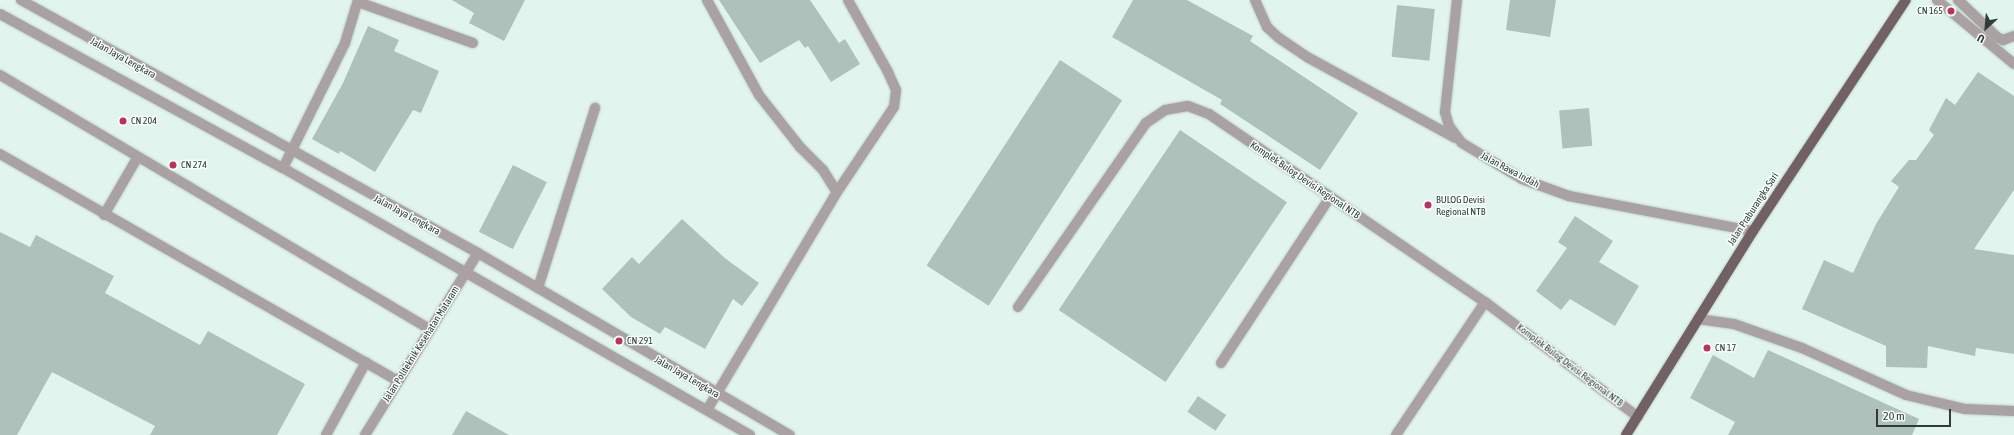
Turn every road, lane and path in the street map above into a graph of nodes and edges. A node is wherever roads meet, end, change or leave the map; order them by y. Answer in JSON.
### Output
{"nodes":[{"id":1,"x":21,"y":0,"type":"edge"},
{"id":2,"x":707,"y":0,"type":"edge"},
{"id":3,"x":848,"y":0,"type":"edge"},
{"id":4,"x":1255,"y":0,"type":"edge"},
{"id":5,"x":1457,"y":0,"type":"edge"},
{"id":6,"x":1906,"y":0,"type":"edge"},
{"id":7,"x":1937,"y":0,"type":"edge"},
{"id":8,"x":1958,"y":0,"type":"edge"},
{"id":9,"x":358,"y":1,"type":"edge"},
{"id":10,"x":0,"y":14,"type":"edge"},
{"id":11,"x":2014,"y":36,"type":"edge"},
{"id":12,"x":473,"y":43,"type":"dead end"},
{"id":13,"x":2014,"y":64,"type":"edge"},
{"id":14,"x":0,"y":75,"type":"edge"},
{"id":15,"x":595,"y":108,"type":"dead end"},
{"id":16,"x":1457,"y":139,"type":"junction"},
{"id":17,"x":291,"y":152,"type":"junction"},
{"id":18,"x":0,"y":154,"type":"edge"},
{"id":19,"x":137,"y":158,"type":"junction"},
{"id":20,"x":283,"y":168,"type":"junction"},
{"id":21,"x":837,"y":192,"type":"junction"},
{"id":22,"x":1330,"y":197,"type":"junction"},
{"id":23,"x":104,"y":215,"type":"junction"},
{"id":24,"x":1753,"y":231,"type":"junction"},
{"id":25,"x":478,"y":253,"type":"junction"},
{"id":26,"x":466,"y":272,"type":"junction"},
{"id":27,"x":538,"y":288,"type":"junction"},
{"id":28,"x":1485,"y":302,"type":"junction"},
{"id":29,"x":1018,"y":307,"type":"dead end"},
{"id":30,"x":1698,"y":319,"type":"junction"},
{"id":31,"x":430,"y":329,"type":"junction"},
{"id":32,"x":366,"y":362,"type":"junction"},
{"id":33,"x":1221,"y":363,"type":"dead end"},
{"id":34,"x":397,"y":380,"type":"junction"},
{"id":35,"x":716,"y":394,"type":"junction"},
{"id":36,"x":707,"y":410,"type":"junction"},
{"id":37,"x":2014,"y":411,"type":"edge"},
{"id":38,"x":1638,"y":416,"type":"junction"},
{"id":39,"x":326,"y":435,"type":"edge"},
{"id":40,"x":365,"y":435,"type":"edge"},
{"id":41,"x":750,"y":435,"type":"edge"},
{"id":42,"x":790,"y":435,"type":"edge"},
{"id":43,"x":1396,"y":435,"type":"edge"},
{"id":44,"x":1626,"y":435,"type":"edge"}],
"edges":[{"from":1,"to":17,"type":"street","name":"Jalan Jaya Lengkara"},
{"from":2,"to":21,"type":"street"},
{"from":3,"to":21,"type":"street"},
{"from":4,"to":16,"type":"street"},
{"from":5,"to":16,"type":"street","name":"Jalan Rawa Indah"},
{"from":6,"to":24,"type":"main road","name":"Jalan Praburangka Sari"},
{"from":7,"to":13,"type":"street"},
{"from":8,"to":11,"type":"street"},
{"from":9,"to":12,"type":"street"},
{"from":9,"to":17,"type":"street"},
{"from":10,"to":20,"type":"street","name":"Jalan Jaya Lengkara"},
{"from":14,"to":19,"type":"street"},
{"from":15,"to":27,"type":"street"},
{"from":16,"to":24,"type":"street","name":"Jalan Rawa Indah"},
{"from":17,"to":20,"type":"street"},
{"from":17,"to":25,"type":"street","name":"Jalan Jaya Lengkara"},
{"from":18,"to":23,"type":"street"},
{"from":19,"to":23,"type":"street"},
{"from":19,"to":31,"type":"street"},
{"from":20,"to":26,"type":"street","name":"Jalan Jaya Lengkara"},
{"from":21,"to":35,"type":"street"},
{"from":22,"to":28,"type":"street","name":"Komplek Bulog Devisi Regional NTB"},
{"from":22,"to":29,"type":"street","name":"Komplek Bulog Devisi Regional NTB"},
{"from":22,"to":33,"type":"street"},
{"from":23,"to":32,"type":"street"},
{"from":24,"to":30,"type":"main road","name":"Jalan Praburangka Sari"},
{"from":25,"to":26,"type":"street","name":"Jalan Politeknik Kesehatan Mataram"},
{"from":25,"to":27,"type":"street","name":"Jalan Jaya Lengkara"},
{"from":26,"to":31,"type":"street","name":"Jalan Politeknik Kesehatan Mataram"},
{"from":26,"to":36,"type":"street","name":"Jalan Jaya Lengkara"},
{"from":27,"to":35,"type":"street","name":"Jalan Jaya Lengkara"},
{"from":28,"to":38,"type":"street","name":"Komplek Bulog Devisi Regional NTB"},
{"from":28,"to":43,"type":"street"},
{"from":30,"to":37,"type":"street"},
{"from":30,"to":38,"type":"main road","name":"Jalan Praburangka Sari"},
{"from":31,"to":34,"type":"street","name":"Jalan Politeknik Kesehatan Mataram"},
{"from":32,"to":34,"type":"street"},
{"from":32,"to":39,"type":"street"},
{"from":34,"to":40,"type":"street","name":"Jalan Politeknik Kesehatan Mataram"},
{"from":35,"to":36,"type":"street"},
{"from":35,"to":42,"type":"street","name":"Jalan Jaya Lengkara"},
{"from":36,"to":41,"type":"street","name":"Jalan Jaya Lengkara"},
{"from":38,"to":44,"type":"main road","name":"Jalan Praburangka Sari"}]}
